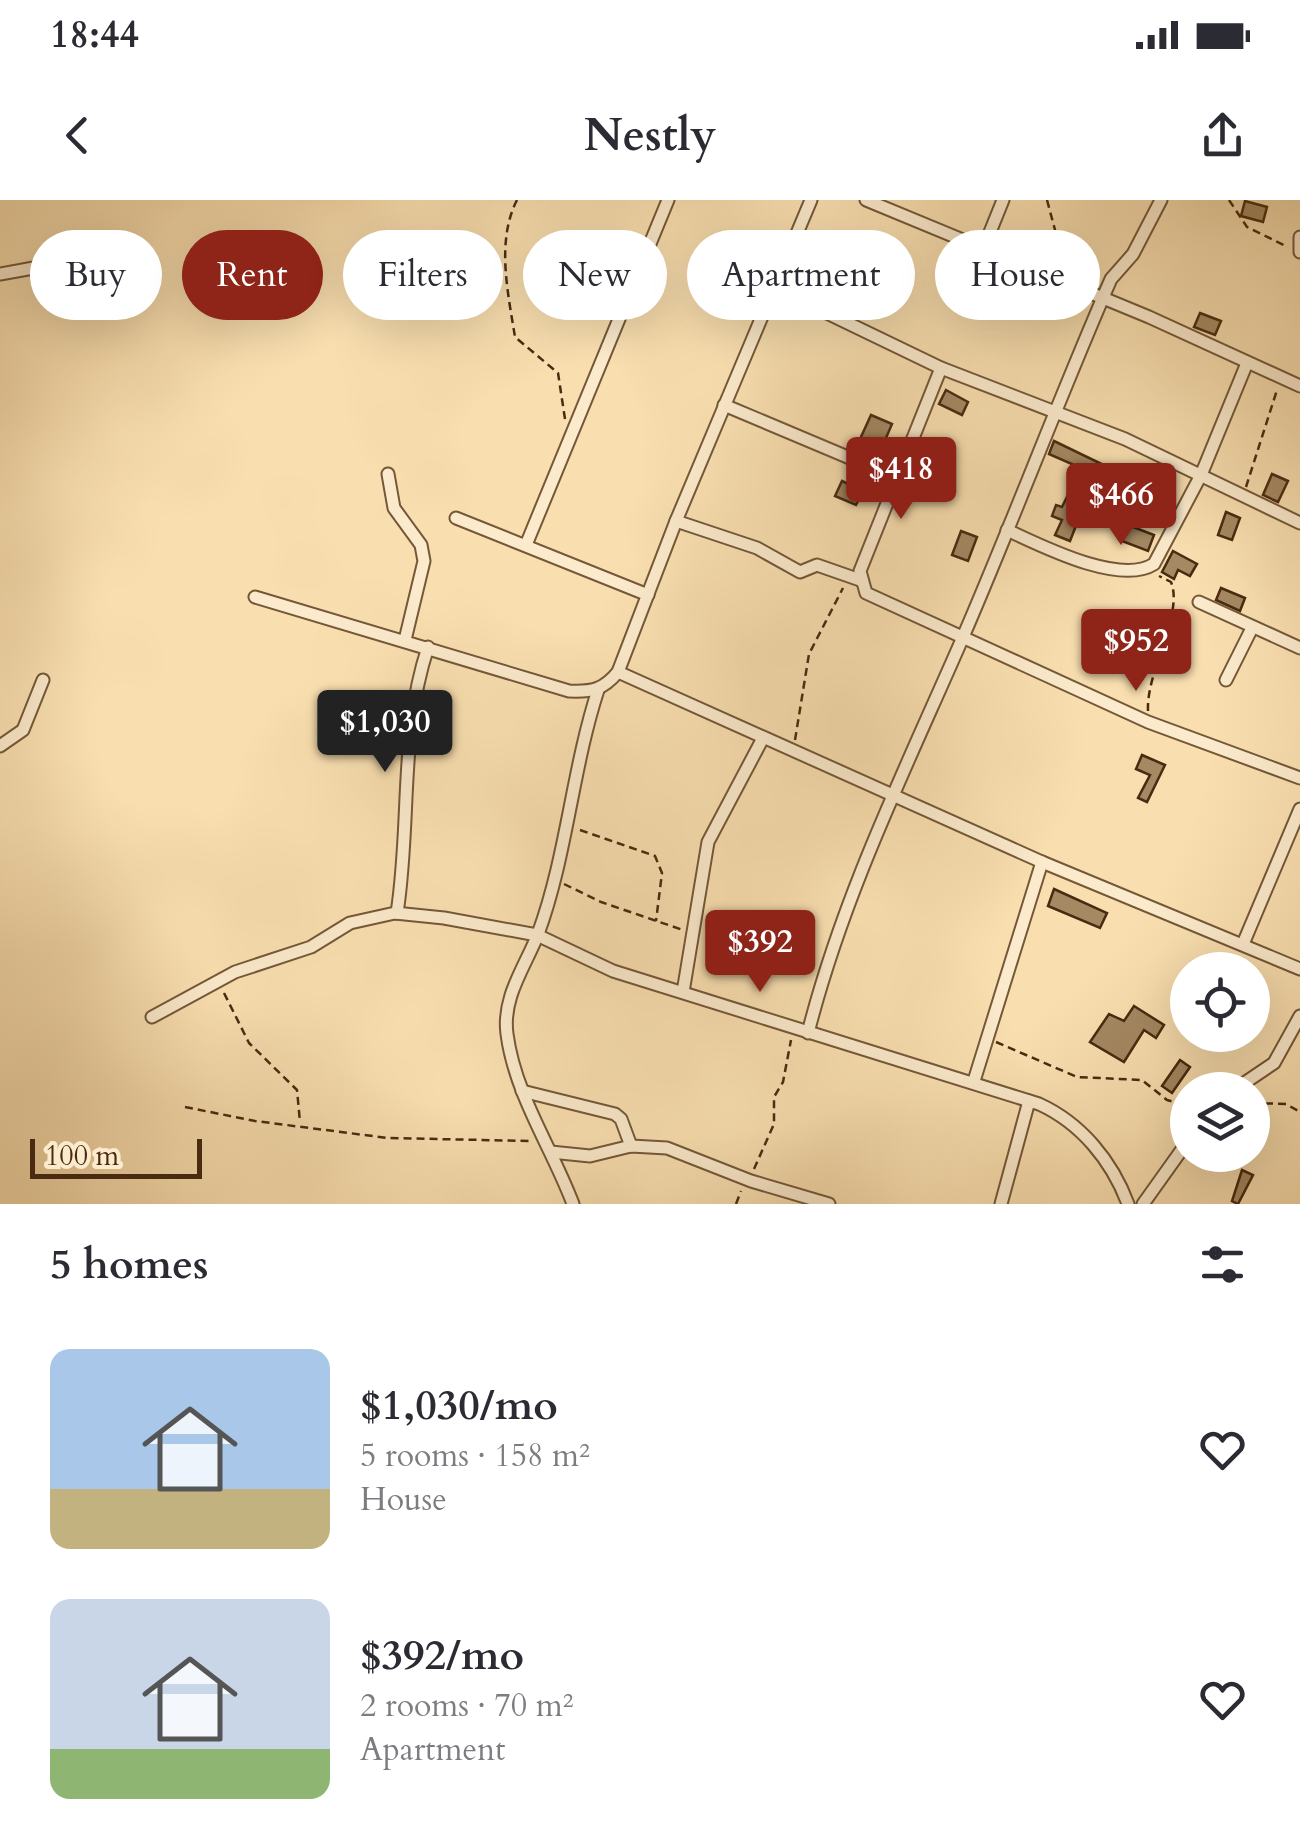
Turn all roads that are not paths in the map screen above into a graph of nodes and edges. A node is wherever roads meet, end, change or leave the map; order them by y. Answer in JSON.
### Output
{"nodes":[{"id":1,"x":668,"y":200,"type":"edge"},
{"id":2,"x":811,"y":200,"type":"edge"},
{"id":3,"x":866,"y":200,"type":"edge"},
{"id":4,"x":1003,"y":200,"type":"edge"},
{"id":5,"x":1161,"y":200,"type":"edge"},
{"id":6,"x":798,"y":230,"type":"edge"},
{"id":7,"x":991,"y":230,"type":"edge"},
{"id":8,"x":935,"y":231,"type":"edge"},
{"id":9,"x":1300,"y":237,"type":"edge"},
{"id":10,"x":1300,"y":252,"type":"edge"},
{"id":11,"x":30,"y":269,"type":"edge"},
{"id":12,"x":0,"y":274,"type":"edge"},
{"id":13,"x":1102,"y":298,"type":"junction"},
{"id":14,"x":760,"y":320,"type":"edge"},
{"id":15,"x":840,"y":320,"type":"edge"},
{"id":16,"x":1247,"y":363,"type":"junction"},
{"id":17,"x":941,"y":368,"type":"junction"},
{"id":18,"x":1300,"y":386,"type":"edge"},
{"id":19,"x":724,"y":405,"type":"junction"},
{"id":20,"x":1055,"y":412,"type":"junction"},
{"id":21,"x":388,"y":474,"type":"dead end"},
{"id":22,"x":1201,"y":475,"type":"junction"},
{"id":23,"x":895,"y":477,"type":"junction"},
{"id":24,"x":456,"y":518,"type":"dead end"},
{"id":25,"x":676,"y":521,"type":"junction"},
{"id":26,"x":1300,"y":523,"type":"edge"},
{"id":27,"x":1007,"y":530,"type":"junction"},
{"id":28,"x":526,"y":545,"type":"junction"},
{"id":29,"x":854,"y":579,"type":"junction"},
{"id":30,"x":648,"y":596,"type":"junction"},
{"id":31,"x":255,"y":598,"type":"dead end"},
{"id":32,"x":1199,"y":602,"type":"dead end"},
{"id":33,"x":1252,"y":628,"type":"junction"},
{"id":34,"x":962,"y":638,"type":"junction"},
{"id":35,"x":405,"y":640,"type":"junction"},
{"id":36,"x":428,"y":647,"type":"junction"},
{"id":37,"x":1300,"y":648,"type":"edge"},
{"id":38,"x":618,"y":672,"type":"junction"},
{"id":39,"x":42,"y":680,"type":"dead end"},
{"id":40,"x":1226,"y":680,"type":"dead end"},
{"id":41,"x":598,"y":690,"type":"junction"},
{"id":42,"x":762,"y":738,"type":"junction"},
{"id":43,"x":0,"y":746,"type":"edge"},
{"id":44,"x":1300,"y":778,"type":"edge"},
{"id":45,"x":890,"y":796,"type":"junction"},
{"id":46,"x":1300,"y":809,"type":"edge"},
{"id":47,"x":1042,"y":862,"type":"junction"},
{"id":48,"x":397,"y":913,"type":"junction"},
{"id":49,"x":537,"y":935,"type":"junction"},
{"id":50,"x":1242,"y":944,"type":"junction"},
{"id":51,"x":1300,"y":969,"type":"edge"},
{"id":52,"x":682,"y":992,"type":"junction"},
{"id":53,"x":1300,"y":1016,"type":"edge"},
{"id":54,"x":152,"y":1017,"type":"dead end"},
{"id":55,"x":808,"y":1033,"type":"junction"},
{"id":56,"x":1261,"y":1072,"type":"edge"},
{"id":57,"x":974,"y":1081,"type":"junction"},
{"id":58,"x":522,"y":1091,"type":"junction"},
{"id":59,"x":1030,"y":1101,"type":"junction"},
{"id":60,"x":630,"y":1146,"type":"junction"},
{"id":61,"x":549,"y":1148,"type":"junction"},
{"id":62,"x":1170,"y":1167,"type":"edge"},
{"id":63,"x":573,"y":1204,"type":"edge"},
{"id":64,"x":829,"y":1204,"type":"edge"},
{"id":65,"x":1001,"y":1204,"type":"edge"},
{"id":66,"x":1128,"y":1204,"type":"edge"},
{"id":67,"x":1144,"y":1204,"type":"edge"}],
"edges":[{"from":1,"to":28,"type":"street"},
{"from":2,"to":6,"type":"street"},
{"from":3,"to":8,"type":"street"},
{"from":4,"to":7,"type":"street"},
{"from":5,"to":13,"type":"street"},
{"from":9,"to":10,"type":"street"},
{"from":11,"to":12,"type":"street"},
{"from":13,"to":16,"type":"street"},
{"from":13,"to":20,"type":"street"},
{"from":14,"to":19,"type":"street"},
{"from":15,"to":17,"type":"street"},
{"from":16,"to":18,"type":"street"},
{"from":16,"to":22,"type":"street"},
{"from":17,"to":20,"type":"street"},
{"from":17,"to":23,"type":"street"},
{"from":19,"to":23,"type":"street"},
{"from":19,"to":25,"type":"street"},
{"from":20,"to":22,"type":"street"},
{"from":20,"to":27,"type":"street"},
{"from":21,"to":35,"type":"street"},
{"from":22,"to":26,"type":"street"},
{"from":22,"to":27,"type":"street"},
{"from":23,"to":29,"type":"street"},
{"from":24,"to":28,"type":"street"},
{"from":25,"to":29,"type":"street"},
{"from":25,"to":30,"type":"street"},
{"from":27,"to":34,"type":"street"},
{"from":28,"to":30,"type":"street"},
{"from":29,"to":34,"type":"street"},
{"from":30,"to":38,"type":"street"},
{"from":31,"to":35,"type":"street"},
{"from":32,"to":33,"type":"street"},
{"from":33,"to":37,"type":"street"},
{"from":33,"to":40,"type":"street"},
{"from":34,"to":44,"type":"street"},
{"from":34,"to":45,"type":"street"},
{"from":35,"to":36,"type":"street"},
{"from":36,"to":41,"type":"street"},
{"from":36,"to":48,"type":"street"},
{"from":38,"to":41,"type":"street"},
{"from":38,"to":42,"type":"street"},
{"from":39,"to":43,"type":"street"},
{"from":41,"to":49,"type":"street"},
{"from":42,"to":45,"type":"street"},
{"from":42,"to":52,"type":"street"},
{"from":45,"to":47,"type":"street"},
{"from":45,"to":55,"type":"street"},
{"from":46,"to":50,"type":"street"},
{"from":47,"to":50,"type":"street"},
{"from":47,"to":57,"type":"street"},
{"from":48,"to":49,"type":"street"},
{"from":48,"to":54,"type":"street"},
{"from":49,"to":52,"type":"street"},
{"from":49,"to":58,"type":"street"},
{"from":50,"to":51,"type":"street"},
{"from":52,"to":55,"type":"street"},
{"from":53,"to":56,"type":"street"},
{"from":55,"to":57,"type":"street"},
{"from":57,"to":59,"type":"street"},
{"from":58,"to":60,"type":"street"},
{"from":58,"to":61,"type":"street"},
{"from":59,"to":65,"type":"street"},
{"from":59,"to":66,"type":"street"},
{"from":60,"to":61,"type":"street"},
{"from":60,"to":64,"type":"street"},
{"from":61,"to":63,"type":"street"},
{"from":62,"to":67,"type":"street"}]}
